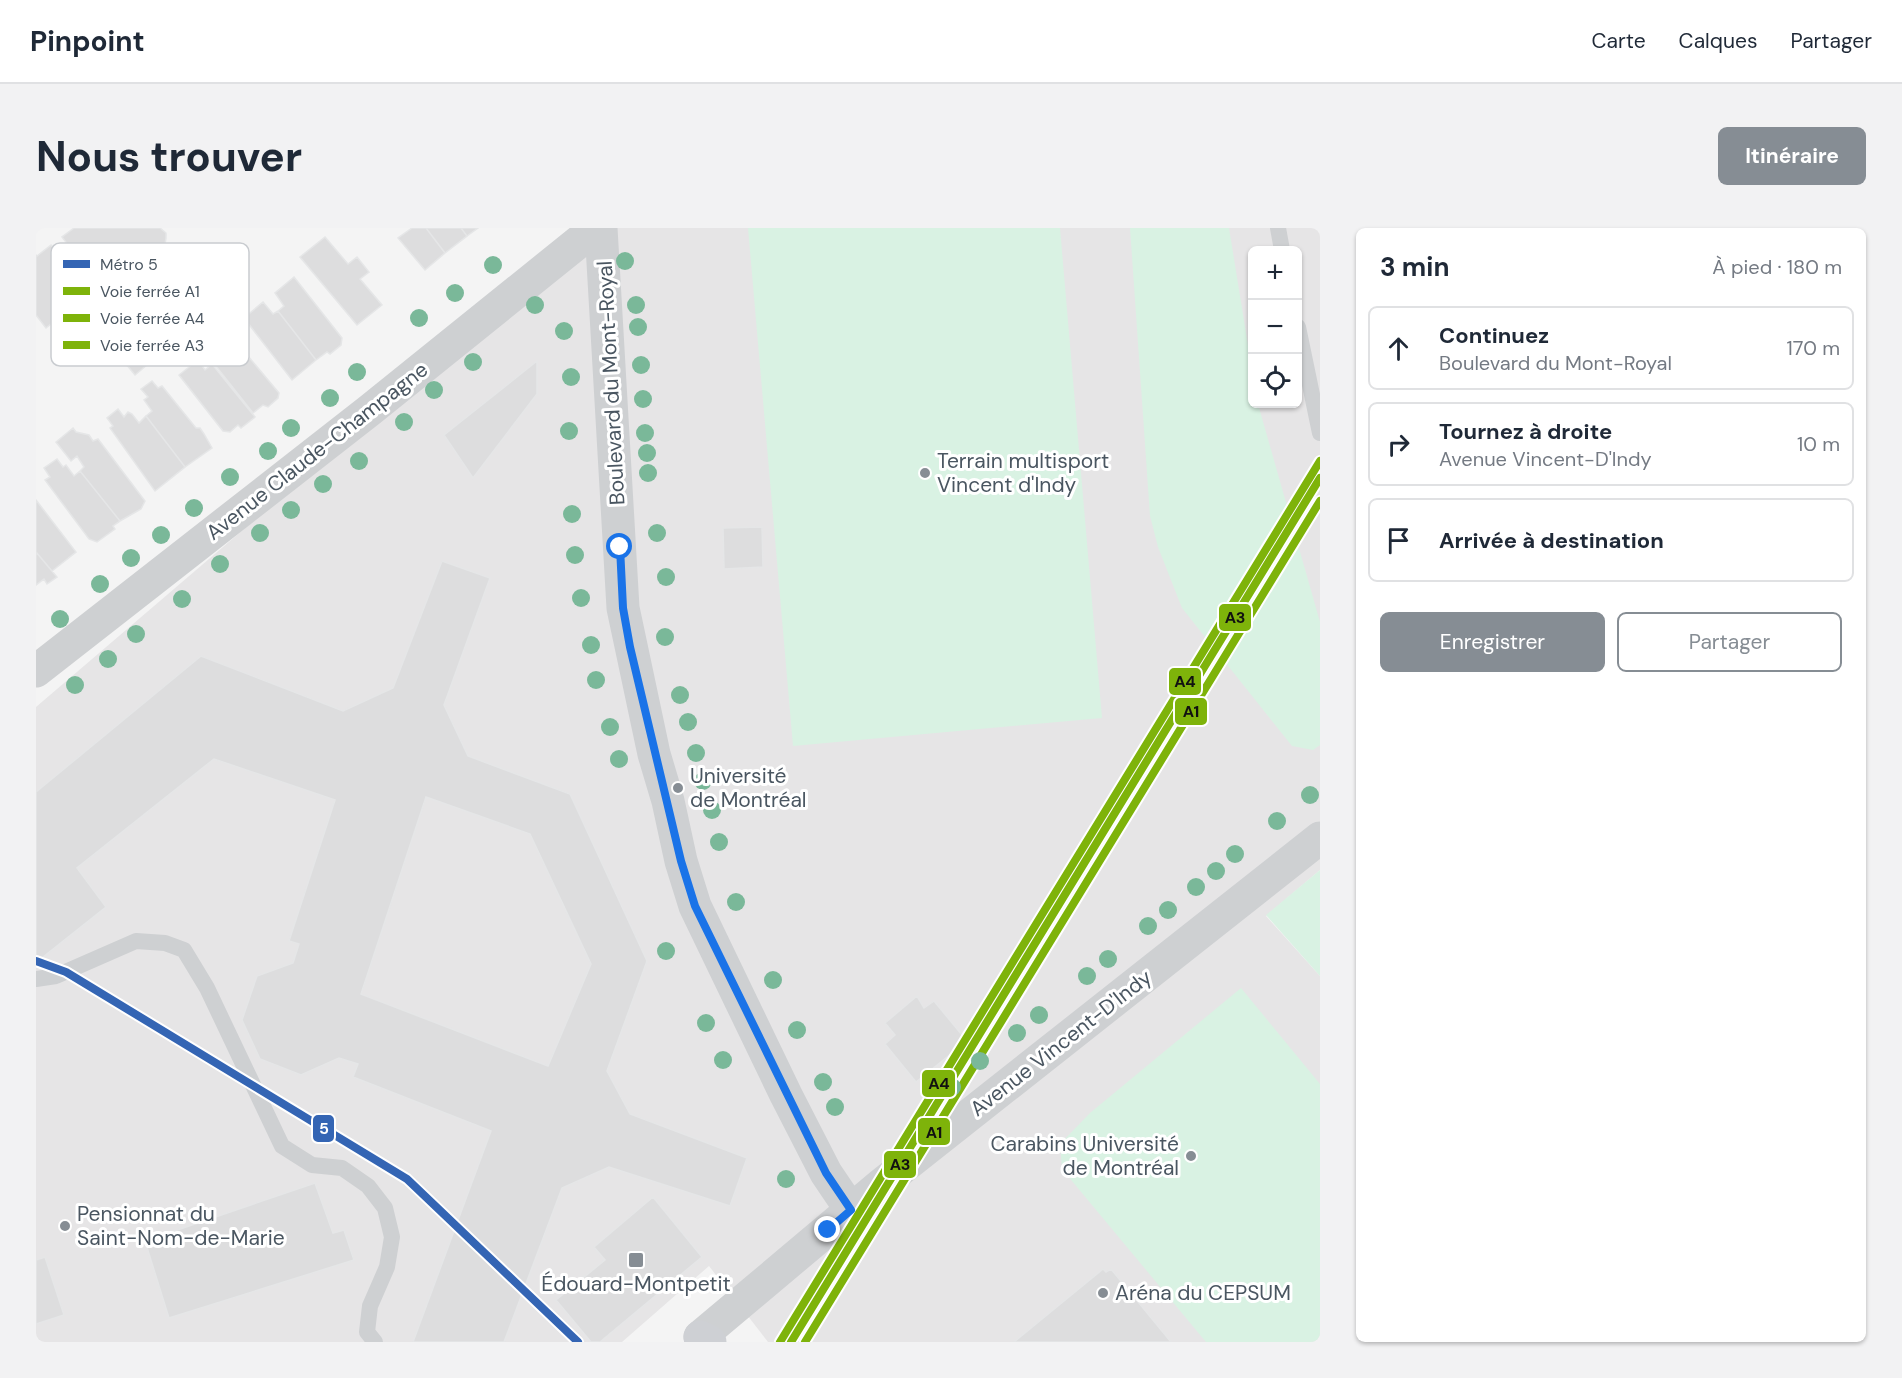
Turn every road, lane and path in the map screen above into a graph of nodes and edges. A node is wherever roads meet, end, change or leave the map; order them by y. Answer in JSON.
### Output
{"nodes":[{"id":1,"x":596,"y":228,"type":"edge"},
{"id":2,"x":601,"y":228,"type":"edge"},
{"id":3,"x":1278,"y":228,"type":"edge"},
{"id":4,"x":1281,"y":246,"type":"edge"},
{"id":5,"x":1302,"y":346,"type":"edge"},
{"id":6,"x":1320,"y":433,"type":"edge"},
{"id":7,"x":36,"y":671,"type":"edge"},
{"id":8,"x":1320,"y":838,"type":"edge"},
{"id":9,"x":36,"y":979,"type":"edge"},
{"id":10,"x":851,"y":1210,"type":"junction"},
{"id":11,"x":701,"y":1341,"type":"edge"},
{"id":12,"x":375,"y":1342,"type":"edge"}],
"edges":[{"from":1,"to":7,"type":"street","name":"Avenue Claude-Champagne"},
{"from":2,"to":10,"type":"street","name":"Boulevard du Mont-Royal"},
{"from":3,"to":4,"type":"lane"},
{"from":5,"to":6,"type":"lane"},
{"from":8,"to":10,"type":"street","name":"Avenue Vincent-D'Indy"},
{"from":9,"to":12,"type":"lane"},
{"from":10,"to":11,"type":"street","name":"Avenue Vincent-D'Indy"}]}
